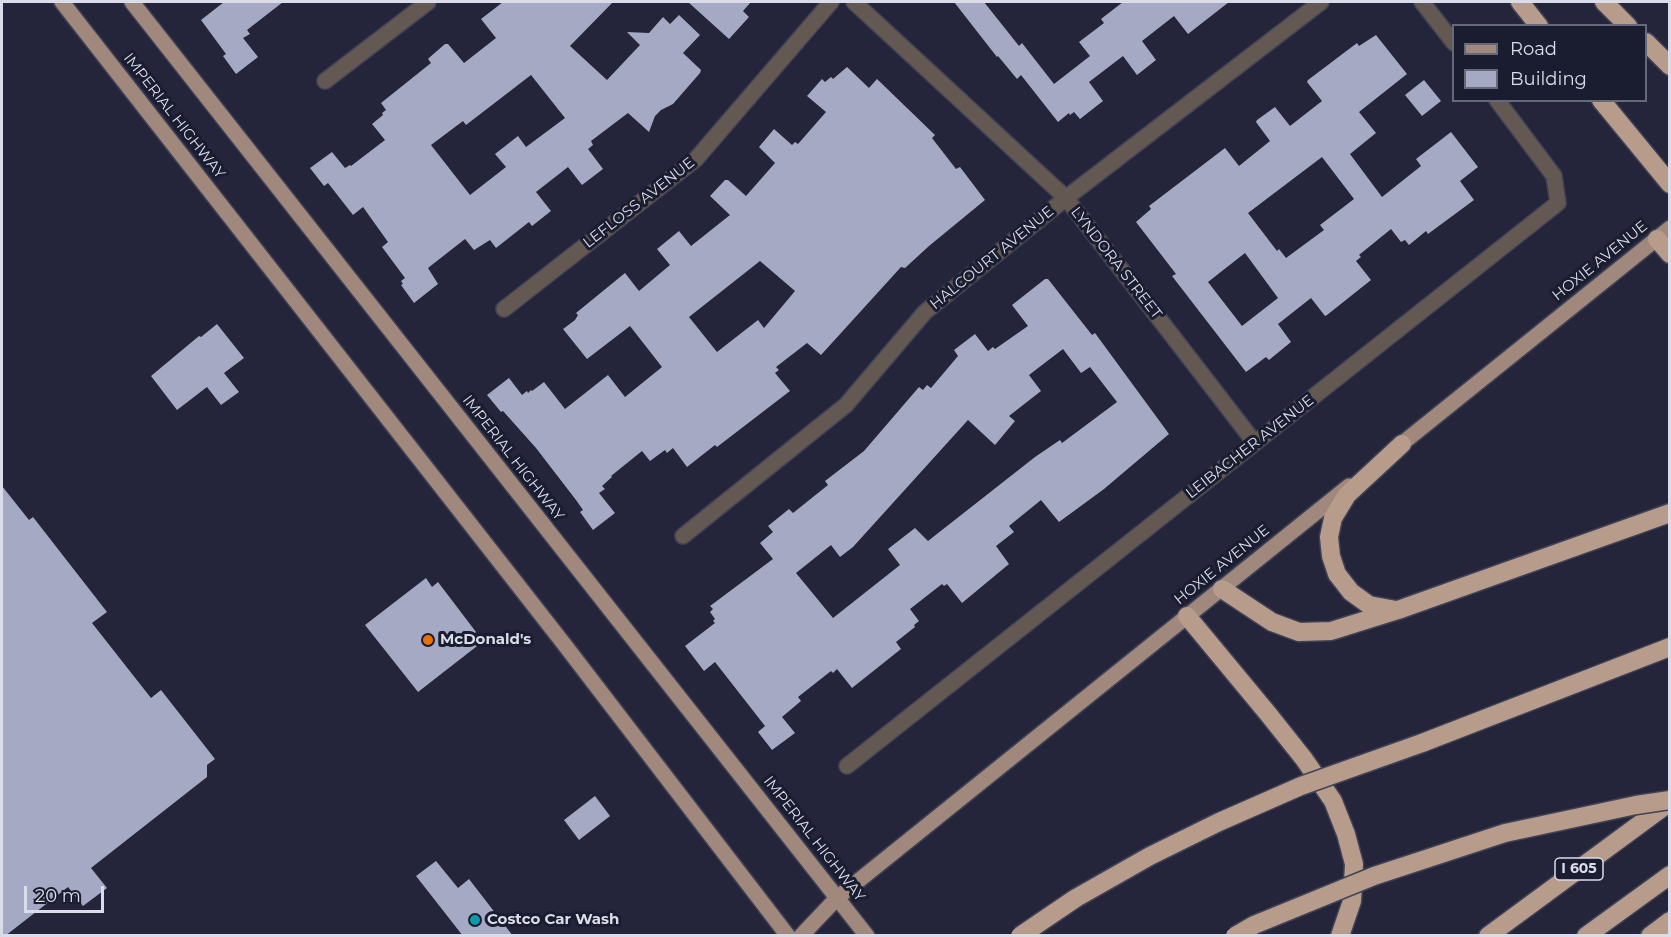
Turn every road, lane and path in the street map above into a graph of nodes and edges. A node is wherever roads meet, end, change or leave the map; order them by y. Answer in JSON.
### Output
{"nodes":[{"id":1,"x":62,"y":2,"type":"edge"},
{"id":2,"x":132,"y":2,"type":"edge"},
{"id":3,"x":428,"y":2,"type":"edge"},
{"id":4,"x":831,"y":2,"type":"edge"},
{"id":5,"x":854,"y":2,"type":"edge"},
{"id":6,"x":1321,"y":2,"type":"edge"},
{"id":7,"x":1422,"y":2,"type":"edge"},
{"id":8,"x":1520,"y":2,"type":"edge"},
{"id":9,"x":1604,"y":2,"type":"edge"},
{"id":10,"x":1537,"y":24,"type":"edge"},
{"id":11,"x":1627,"y":24,"type":"edge"},
{"id":12,"x":1452,"y":40,"type":"edge"},
{"id":13,"x":1647,"y":43,"type":"edge"},
{"id":14,"x":1670,"y":66,"type":"edge"},
{"id":15,"x":325,"y":81,"type":"dead end"},
{"id":16,"x":1498,"y":102,"type":"edge"},
{"id":17,"x":1603,"y":102,"type":"edge"},
{"id":18,"x":1670,"y":184,"type":"edge"},
{"id":19,"x":1066,"y":198,"type":"junction"},
{"id":20,"x":1663,"y":233,"type":"edge"},
{"id":21,"x":1670,"y":254,"type":"edge"},
{"id":22,"x":504,"y":309,"type":"dead end"},
{"id":23,"x":1255,"y":443,"type":"junction"},
{"id":24,"x":1402,"y":444,"type":"junction"},
{"id":25,"x":1670,"y":513,"type":"edge"},
{"id":26,"x":683,"y":536,"type":"dead end"},
{"id":27,"x":1222,"y":589,"type":"junction"},
{"id":28,"x":1398,"y":610,"type":"junction"},
{"id":29,"x":1187,"y":616,"type":"junction"},
{"id":30,"x":1670,"y":647,"type":"edge"},
{"id":31,"x":847,"y":766,"type":"dead end"},
{"id":32,"x":1670,"y":801,"type":"edge"},
{"id":33,"x":1670,"y":875,"type":"edge"},
{"id":34,"x":837,"y":898,"type":"junction"},
{"id":35,"x":1670,"y":921,"type":"edge"},
{"id":36,"x":788,"y":936,"type":"edge"},
{"id":37,"x":801,"y":936,"type":"edge"},
{"id":38,"x":867,"y":936,"type":"edge"},
{"id":39,"x":1020,"y":936,"type":"edge"},
{"id":40,"x":1234,"y":936,"type":"edge"},
{"id":41,"x":1340,"y":936,"type":"edge"},
{"id":42,"x":1488,"y":936,"type":"edge"},
{"id":43,"x":1586,"y":936,"type":"edge"},
{"id":44,"x":1650,"y":936,"type":"edge"}],
"edges":[{"from":1,"to":36,"type":"main road","name":"IMPERIAL HIGHWAY"},
{"from":2,"to":34,"type":"main road","name":"IMPERIAL HIGHWAY"},
{"from":3,"to":15,"type":"street"},
{"from":4,"to":22,"type":"street","name":"LEFLOSS AVENUE"},
{"from":5,"to":19,"type":"street","name":"LYNDORA STREET"},
{"from":6,"to":19,"type":"street","name":"HALCOURT AVENUE"},
{"from":7,"to":12,"type":"street"},
{"from":8,"to":10,"type":"highway"},
{"from":9,"to":11,"type":"highway"},
{"from":13,"to":14,"type":"highway"},
{"from":16,"to":23,"type":"street","name":"LEIBACHER AVENUE"},
{"from":17,"to":18,"type":"highway"},
{"from":19,"to":23,"type":"street","name":"LYNDORA STREET"},
{"from":19,"to":26,"type":"street","name":"HALCOURT AVENUE"},
{"from":20,"to":21,"type":"highway"},
{"from":20,"to":24,"type":"main road","name":"HOXIE AVENUE"},
{"from":23,"to":31,"type":"street","name":"LEIBACHER AVENUE"},
{"from":24,"to":27,"type":"main road","name":"HOXIE AVENUE"},
{"from":24,"to":28,"type":"highway"},
{"from":25,"to":28,"type":"highway"},
{"from":27,"to":28,"type":"highway"},
{"from":27,"to":29,"type":"main road","name":"HOXIE AVENUE"},
{"from":29,"to":34,"type":"main road","name":"HOXIE AVENUE"},
{"from":29,"to":41,"type":"highway"},
{"from":30,"to":39,"type":"highway","bridge":true},
{"from":32,"to":40,"type":"highway","bridge":true},
{"from":32,"to":42,"type":"highway","number":"I 605"},
{"from":33,"to":43,"type":"highway"},
{"from":34,"to":37,"type":"main road","name":"HOXIE AVENUE"},
{"from":34,"to":38,"type":"main road","name":"IMPERIAL HIGHWAY"},
{"from":35,"to":44,"type":"highway"}]}
